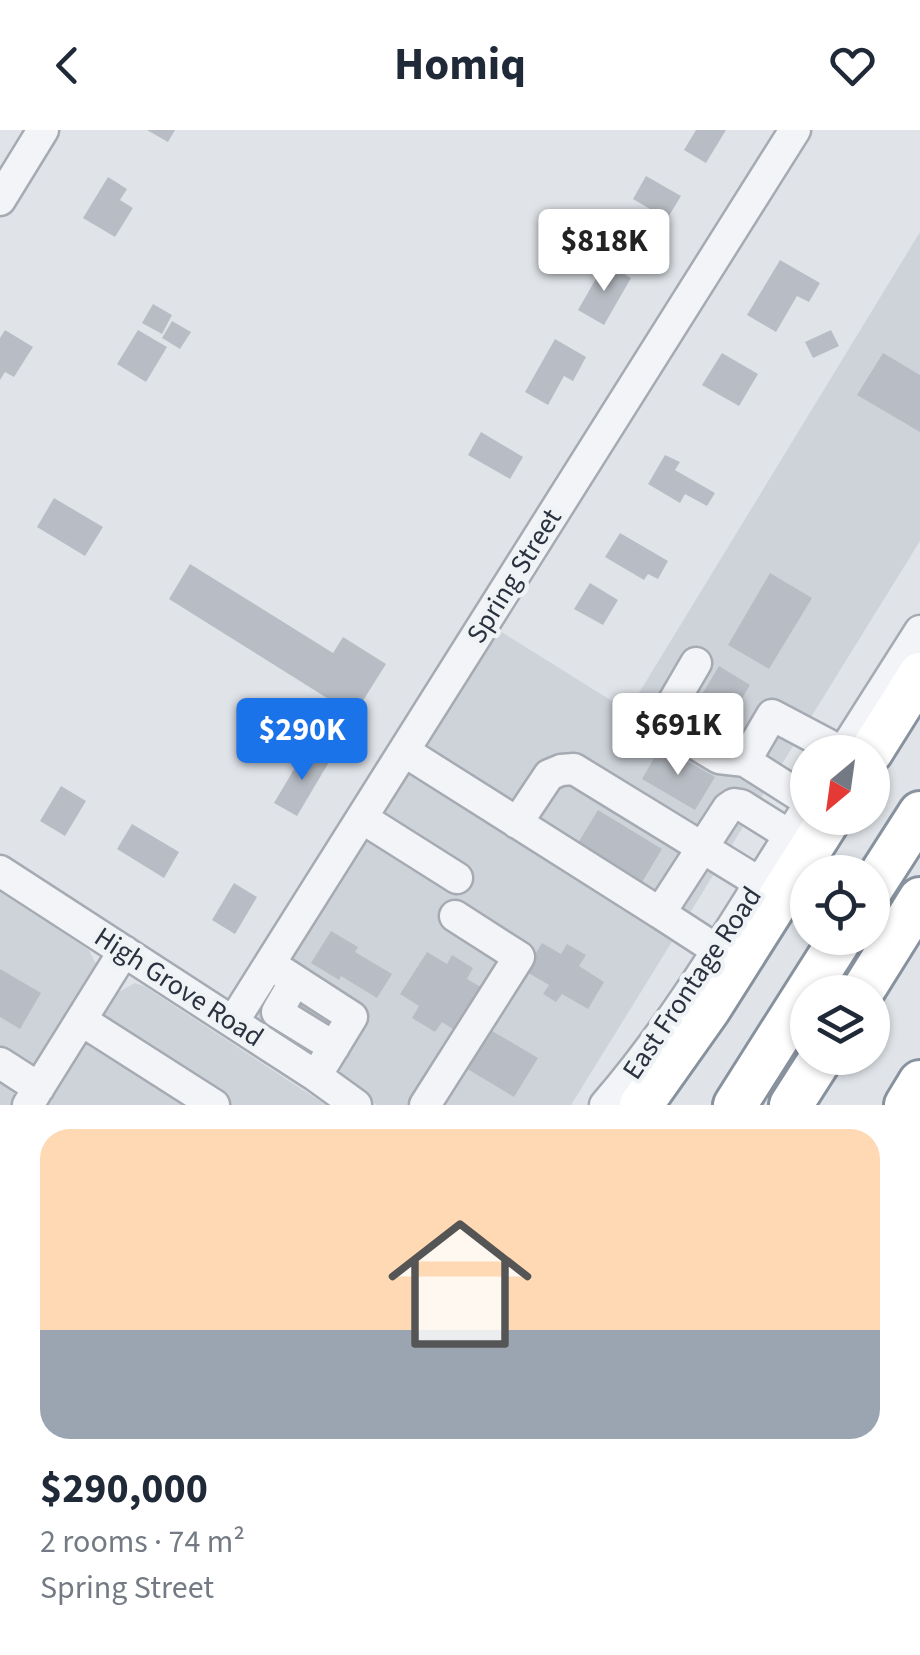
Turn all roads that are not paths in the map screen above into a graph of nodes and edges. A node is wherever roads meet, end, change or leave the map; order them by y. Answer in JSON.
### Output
{"nodes":[{"id":1,"x":43,"y":130,"type":"edge"},
{"id":2,"x":795,"y":130,"type":"edge"},
{"id":3,"x":0,"y":200,"type":"edge"},
{"id":4,"x":920,"y":630,"type":"edge"},
{"id":5,"x":696,"y":664,"type":"dead end"},
{"id":6,"x":920,"y":674,"type":"edge"},
{"id":7,"x":810,"y":735,"type":"edge"},
{"id":8,"x":853,"y":735,"type":"edge"},
{"id":9,"x":882,"y":735,"type":"edge"},
{"id":10,"x":404,"y":751,"type":"junction"},
{"id":11,"x":745,"y":761,"type":"junction"},
{"id":12,"x":790,"y":792,"type":"edge"},
{"id":13,"x":920,"y":812,"type":"edge"},
{"id":14,"x":362,"y":818,"type":"junction"},
{"id":15,"x":517,"y":823,"type":"junction"},
{"id":16,"x":789,"y":835,"type":"joint"},
{"id":17,"x":819,"y":835,"type":"edge"},
{"id":18,"x":702,"y":848,"type":"junction"},
{"id":19,"x":890,"y":860,"type":"edge"},
{"id":20,"x":0,"y":870,"type":"edge"},
{"id":21,"x":457,"y":878,"type":"dead end"},
{"id":22,"x":760,"y":883,"type":"junction"},
{"id":23,"x":920,"y":900,"type":"edge"},
{"id":24,"x":660,"y":913,"type":"junction"},
{"id":25,"x":455,"y":916,"type":"dead end"},
{"id":26,"x":717,"y":950,"type":"junction"},
{"id":27,"x":124,"y":952,"type":"junction"},
{"id":28,"x":830,"y":955,"type":"edge"},
{"id":29,"x":282,"y":972,"type":"junction"},
{"id":30,"x":873,"y":975,"type":"edge"},
{"id":31,"x":81,"y":1020,"type":"junction"},
{"id":32,"x":233,"y":1022,"type":"junction"},
{"id":33,"x":0,"y":1063,"type":"edge"},
{"id":34,"x":810,"y":1075,"type":"edge"},
{"id":35,"x":316,"y":1076,"type":"junction"},
{"id":36,"x":920,"y":1082,"type":"edge"},
{"id":37,"x":34,"y":1096,"type":"edge"},
{"id":38,"x":214,"y":1105,"type":"edge"},
{"id":39,"x":356,"y":1105,"type":"edge"},
{"id":40,"x":425,"y":1105,"type":"edge"},
{"id":41,"x":605,"y":1105,"type":"edge"},
{"id":42,"x":642,"y":1105,"type":"edge"},
{"id":43,"x":736,"y":1105,"type":"edge"},
{"id":44,"x":791,"y":1105,"type":"edge"},
{"id":45,"x":906,"y":1105,"type":"edge"}],
"edges":[{"from":1,"to":3,"type":"street"},
{"from":2,"to":10,"type":"street","name":"Spring Street"},
{"from":4,"to":8,"type":"street"},
{"from":5,"to":11,"type":"street"},
{"from":6,"to":9,"type":"highway"},
{"from":7,"to":11,"type":"street"},
{"from":10,"to":14,"type":"street","name":"Spring Street"},
{"from":10,"to":15,"type":"street"},
{"from":11,"to":12,"type":"street"},
{"from":13,"to":19,"type":"highway"},
{"from":14,"to":21,"type":"street"},
{"from":14,"to":29,"type":"street","name":"Spring Street"},
{"from":15,"to":18,"type":"street"},
{"from":15,"to":24,"type":"street"},
{"from":16,"to":18,"type":"street"},
{"from":16,"to":22,"type":"street","name":"East Frontage Road"},
{"from":17,"to":42,"type":"highway"},
{"from":18,"to":22,"type":"street"},
{"from":18,"to":24,"type":"street"},
{"from":20,"to":27,"type":"street","name":"High Grove Road"},
{"from":22,"to":26,"type":"street","name":"East Frontage Road"},
{"from":23,"to":30,"type":"highway"},
{"from":24,"to":26,"type":"street"},
{"from":25,"to":40,"type":"street"},
{"from":26,"to":41,"type":"street","name":"East Frontage Road"},
{"from":27,"to":31,"type":"street"},
{"from":27,"to":32,"type":"street","name":"High Grove Road"},
{"from":28,"to":43,"type":"highway"},
{"from":29,"to":32,"type":"street","name":"Spring Street"},
{"from":29,"to":35,"type":"street"},
{"from":31,"to":37,"type":"street"},
{"from":31,"to":38,"type":"street"},
{"from":32,"to":35,"type":"street","name":"High Grove Road"},
{"from":33,"to":37,"type":"street"},
{"from":34,"to":44,"type":"highway"},
{"from":35,"to":39,"type":"street","name":"High Grove Road"},
{"from":36,"to":45,"type":"highway"}]}
